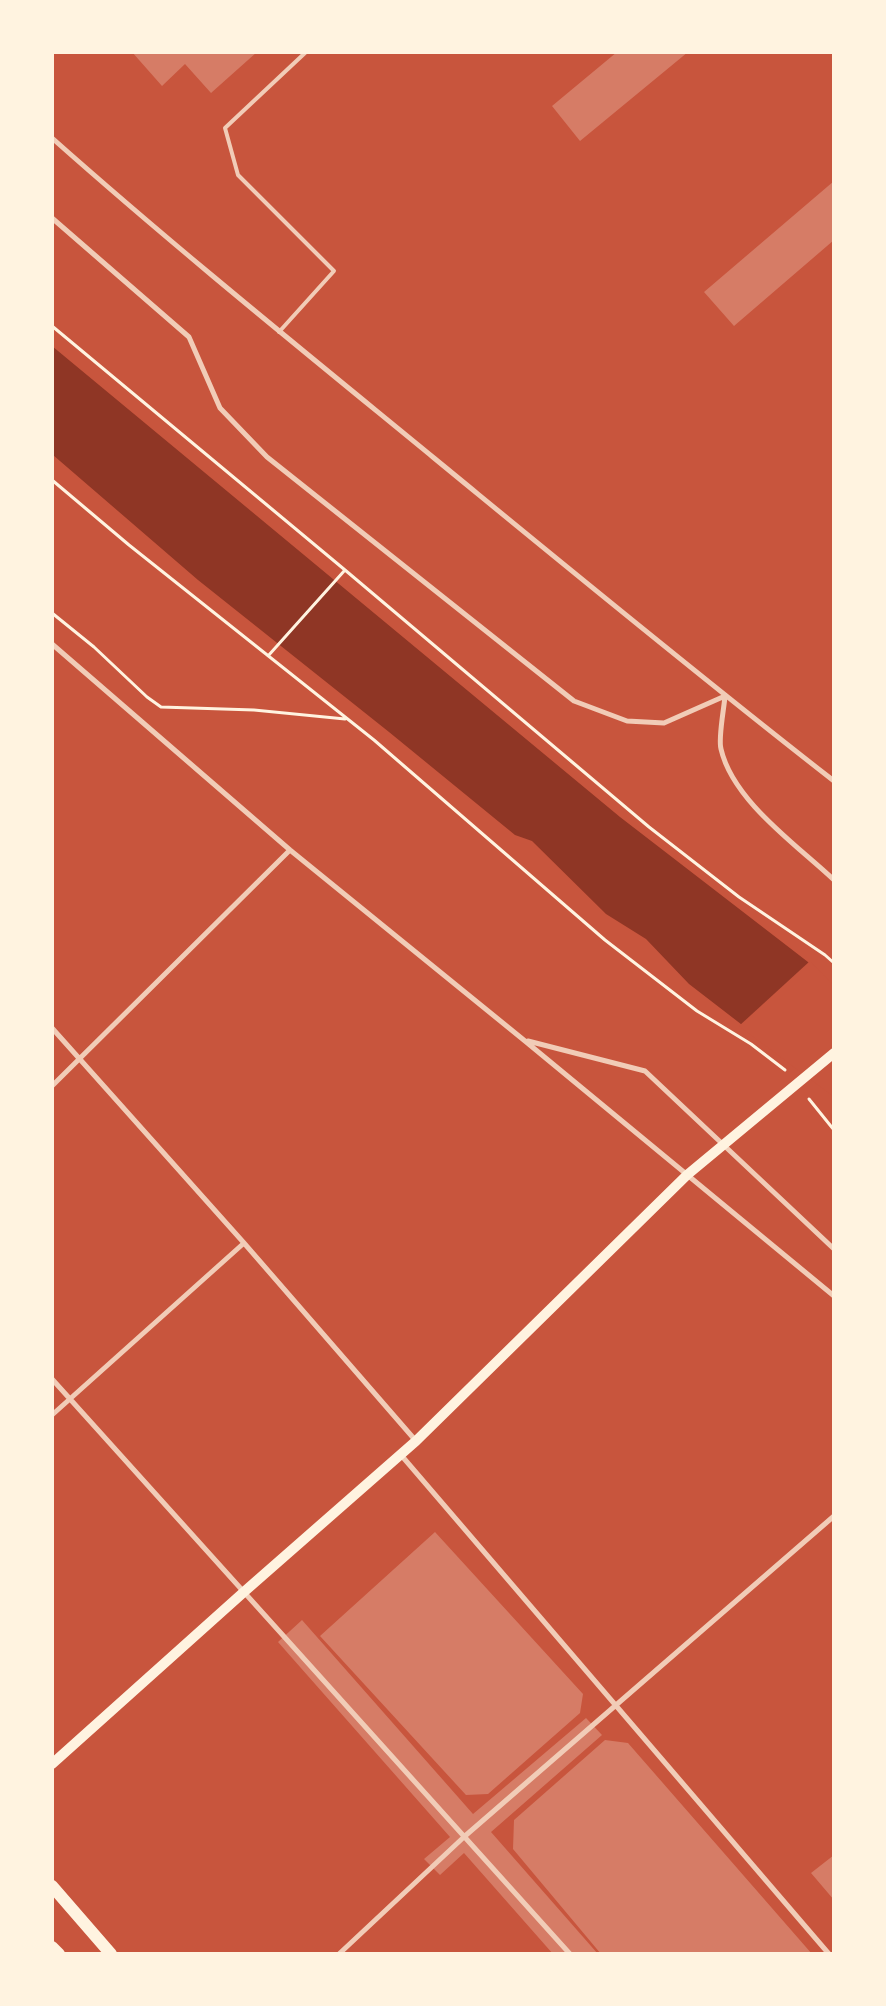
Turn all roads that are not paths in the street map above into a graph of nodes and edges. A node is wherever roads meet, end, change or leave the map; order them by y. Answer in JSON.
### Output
{"nodes":[{"id":1,"x":306,"y":52,"type":"edge"},
{"id":2,"x":52,"y":138,"type":"edge"},
{"id":3,"x":52,"y":218,"type":"edge"},
{"id":4,"x":279,"y":332,"type":"junction"},
{"id":5,"x":52,"y":644,"type":"edge"},
{"id":6,"x":725,"y":696,"type":"junction"},
{"id":7,"x":834,"y":781,"type":"edge"},
{"id":8,"x":290,"y":850,"type":"junction"},
{"id":9,"x":834,"y":880,"type":"edge"},
{"id":10,"x":52,"y":1028,"type":"edge"},
{"id":11,"x":526,"y":1040,"type":"junction"},
{"id":12,"x":834,"y":1053,"type":"edge"},
{"id":13,"x":80,"y":1060,"type":"junction"},
{"id":14,"x":52,"y":1086,"type":"edge"},
{"id":15,"x":687,"y":1175,"type":"junction"},
{"id":16,"x":244,"y":1243,"type":"junction"},
{"id":17,"x":834,"y":1249,"type":"edge"},
{"id":18,"x":834,"y":1296,"type":"edge"},
{"id":19,"x":52,"y":1378,"type":"edge"},
{"id":20,"x":70,"y":1399,"type":"junction"},
{"id":21,"x":52,"y":1415,"type":"edge"},
{"id":22,"x":416,"y":1441,"type":"junction"},
{"id":23,"x":401,"y":1454,"type":"junction"},
{"id":24,"x":834,"y":1516,"type":"edge"},
{"id":25,"x":245,"y":1591,"type":"junction"},
{"id":26,"x":617,"y":1706,"type":"junction"},
{"id":27,"x":52,"y":1764,"type":"edge"},
{"id":28,"x":465,"y":1836,"type":"junction"},
{"id":29,"x":52,"y":1886,"type":"edge"},
{"id":30,"x":52,"y":1947,"type":"edge"},
{"id":31,"x":58,"y":1954,"type":"edge"},
{"id":32,"x":111,"y":1954,"type":"edge"},
{"id":33,"x":339,"y":1954,"type":"edge"},
{"id":34,"x":570,"y":1954,"type":"edge"},
{"id":35,"x":829,"y":1954,"type":"edge"}],
"edges":[{"from":1,"to":4,"type":"lane"},
{"from":2,"to":4,"type":"street"},
{"from":3,"to":6,"type":"street"},
{"from":4,"to":6,"type":"street"},
{"from":5,"to":8,"type":"street"},
{"from":6,"to":7,"type":"street"},
{"from":6,"to":9,"type":"street"},
{"from":8,"to":11,"type":"street"},
{"from":8,"to":13,"type":"street"},
{"from":10,"to":13,"type":"street"},
{"from":11,"to":15,"type":"street"},
{"from":11,"to":17,"type":"street"},
{"from":12,"to":15,"type":"main road"},
{"from":13,"to":14,"type":"street"},
{"from":13,"to":16,"type":"street"},
{"from":15,"to":18,"type":"street"},
{"from":15,"to":22,"type":"main road"},
{"from":16,"to":20,"type":"street"},
{"from":16,"to":22,"type":"street"},
{"from":19,"to":20,"type":"street"},
{"from":20,"to":21,"type":"street"},
{"from":20,"to":25,"type":"street"},
{"from":22,"to":23,"type":"main road"},
{"from":23,"to":25,"type":"main road"},
{"from":23,"to":26,"type":"street"},
{"from":24,"to":26,"type":"street"},
{"from":25,"to":27,"type":"main road"},
{"from":25,"to":28,"type":"street"},
{"from":26,"to":28,"type":"street"},
{"from":26,"to":35,"type":"street"},
{"from":28,"to":33,"type":"street"},
{"from":28,"to":34,"type":"street"},
{"from":29,"to":32,"type":"main road"},
{"from":30,"to":31,"type":"main road"}]}
